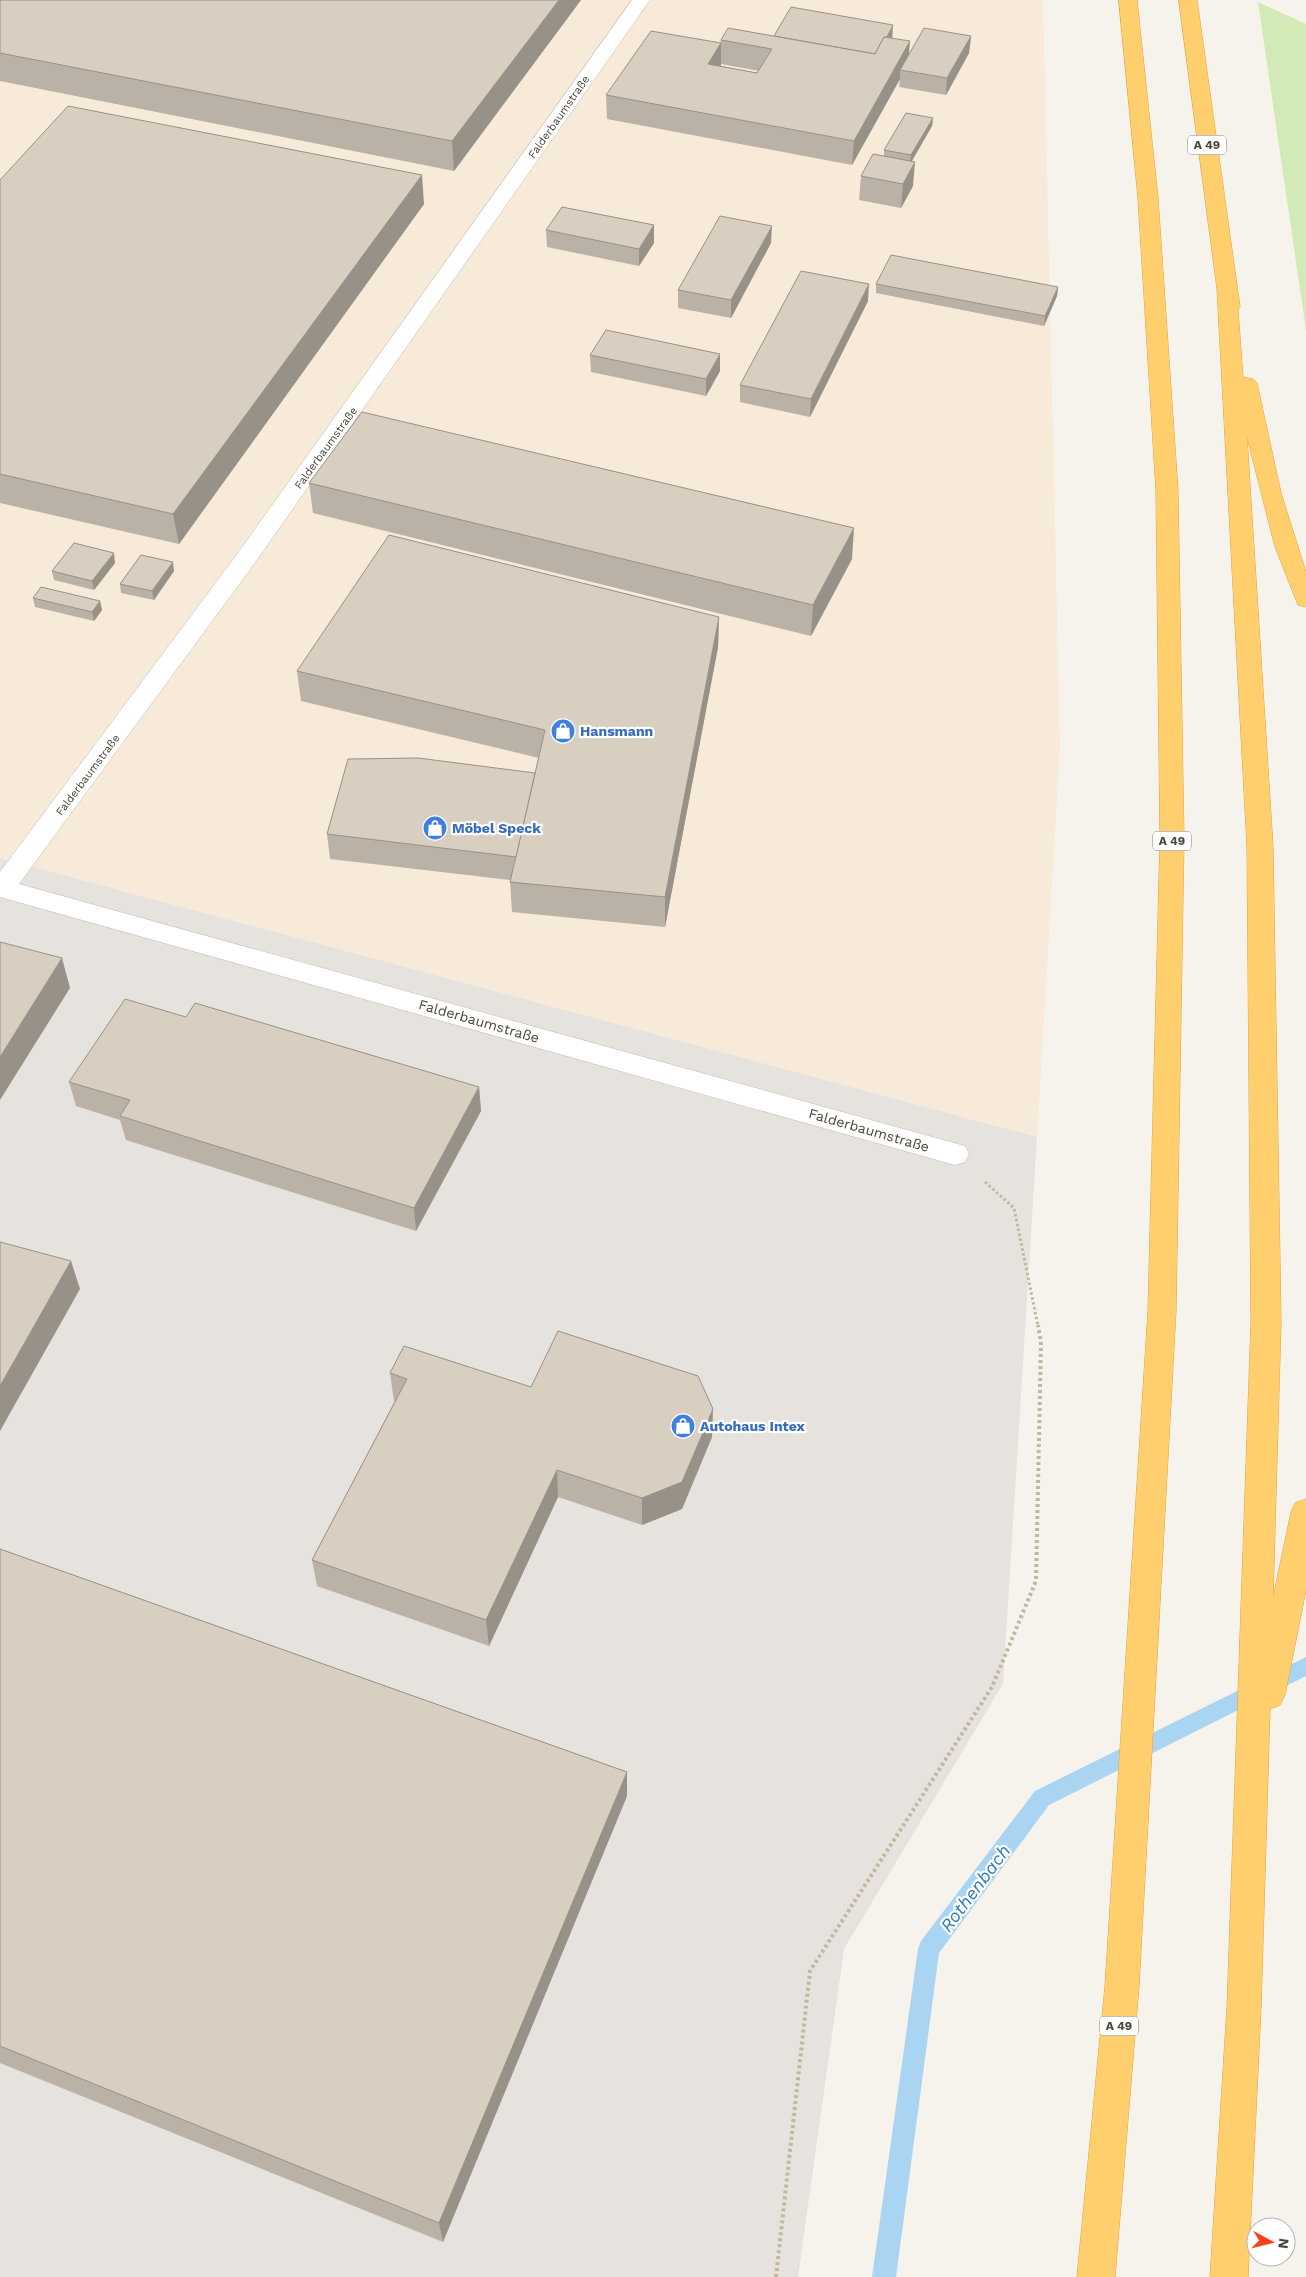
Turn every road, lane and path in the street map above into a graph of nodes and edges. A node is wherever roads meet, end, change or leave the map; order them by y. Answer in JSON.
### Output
{"nodes":[{"id":1,"x":641,"y":0,"type":"edge"},
{"id":2,"x":1128,"y":0,"type":"edge"},
{"id":3,"x":1188,"y":0,"type":"edge"},
{"id":4,"x":1226,"y":289,"type":"junction"},
{"id":5,"x":1306,"y":600,"type":"edge"},
{"id":6,"x":1,"y":888,"type":"edge"},
{"id":7,"x":955,"y":1154,"type":"joint"},
{"id":8,"x":1306,"y":1512,"type":"edge"},
{"id":9,"x":1269,"y":1636,"type":"junction"},
{"id":10,"x":776,"y":2277,"type":"edge"},
{"id":11,"x":1096,"y":2277,"type":"edge"},
{"id":12,"x":1229,"y":2277,"type":"edge"}],
"edges":[{"from":1,"to":6,"type":"street","name":"Falderbaumstraße"},
{"from":2,"to":11,"type":"highway","number":"A 49"},
{"from":3,"to":4,"type":"highway","number":"A 49"},
{"from":4,"to":5,"type":"highway"},
{"from":4,"to":9,"type":"highway","number":"A 49"},
{"from":6,"to":7,"type":"street","name":"Falderbaumstraße"},
{"from":7,"to":10,"type":"path"},
{"from":8,"to":9,"type":"highway"},
{"from":9,"to":12,"type":"highway","number":"A 49"}]}
